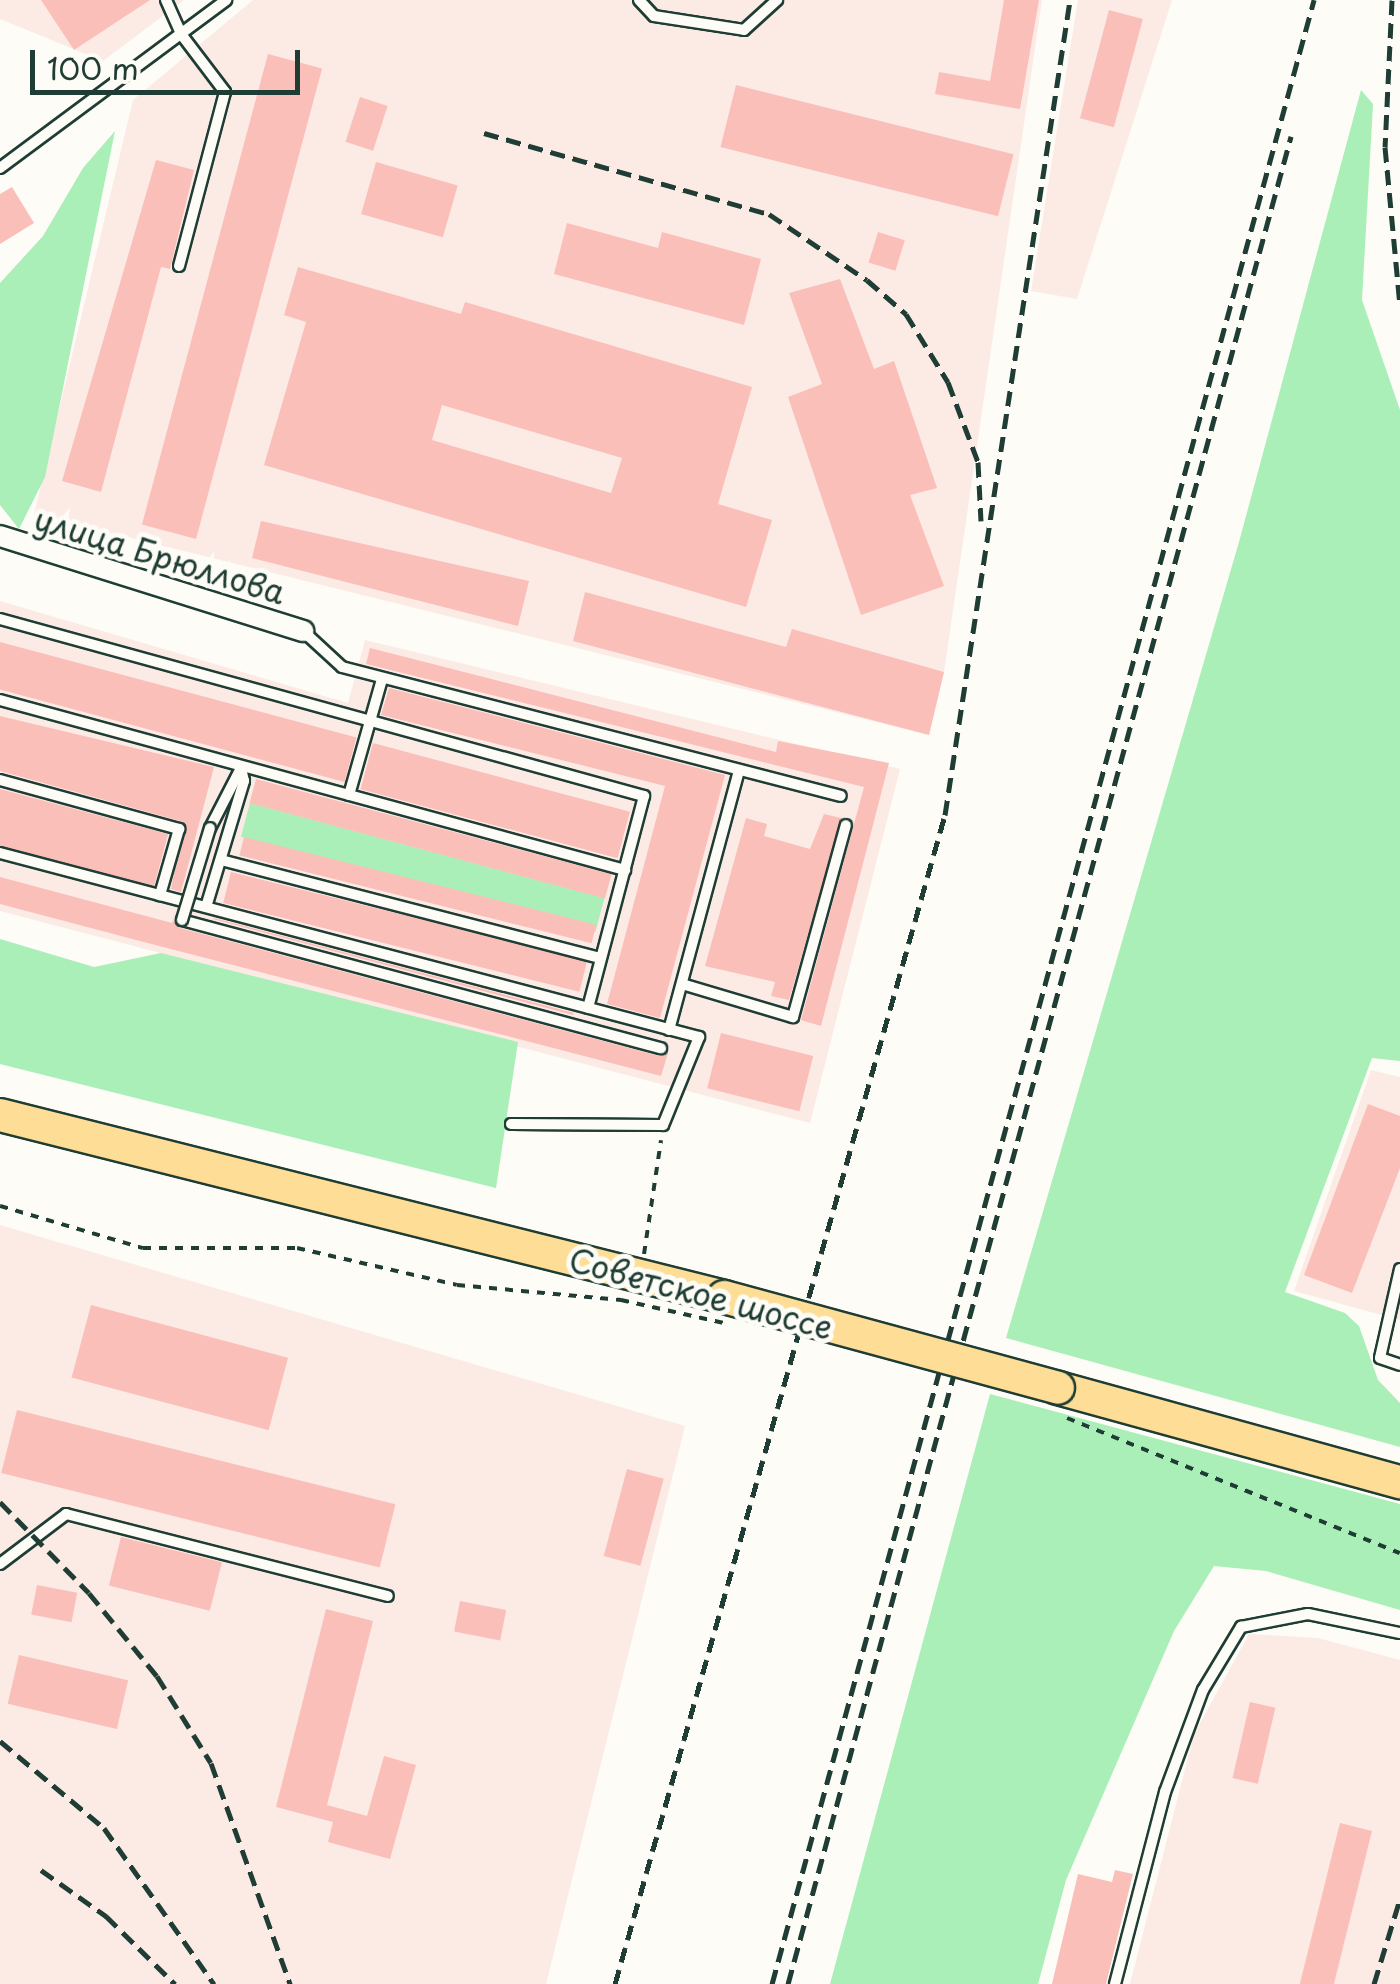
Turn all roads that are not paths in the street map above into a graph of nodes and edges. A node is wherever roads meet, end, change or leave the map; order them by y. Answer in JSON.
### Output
{"nodes":[{"id":1,"x":166,"y":0,"type":"edge"},
{"id":2,"x":226,"y":0,"type":"edge"},
{"id":3,"x":639,"y":0,"type":"edge"},
{"id":4,"x":777,"y":0,"type":"edge"},
{"id":5,"x":181,"y":34,"type":"junction"},
{"id":6,"x":0,"y":168,"type":"edge"},
{"id":7,"x":179,"y":266,"type":"dead end"},
{"id":8,"x":0,"y":536,"type":"edge"},
{"id":9,"x":0,"y":619,"type":"edge"},
{"id":10,"x":303,"y":631,"type":"joint"},
{"id":11,"x":382,"y":679,"type":"junction"},
{"id":12,"x":0,"y":700,"type":"edge"},
{"id":13,"x":369,"y":720,"type":"junction"},
{"id":14,"x":241,"y":768,"type":"junction"},
{"id":15,"x":739,"y":770,"type":"junction"},
{"id":16,"x":0,"y":780,"type":"edge"},
{"id":17,"x":349,"y":795,"type":"junction"},
{"id":18,"x":841,"y":796,"type":"dead end"},
{"id":19,"x":846,"y":825,"type":"dead end"},
{"id":20,"x":0,"y":853,"type":"edge"},
{"id":21,"x":221,"y":860,"type":"junction"},
{"id":22,"x":624,"y":870,"type":"junction"},
{"id":23,"x":160,"y":895,"type":"junction"},
{"id":24,"x":206,"y":907,"type":"junction"},
{"id":25,"x":601,"y":958,"type":"junction"},
{"id":26,"x":682,"y":984,"type":"junction"},
{"id":27,"x":588,"y":1008,"type":"junction"},
{"id":28,"x":669,"y":1030,"type":"junction"},
{"id":29,"x":661,"y":1048,"type":"dead end"},
{"id":30,"x":0,"y":1115,"type":"edge"},
{"id":31,"x":511,"y":1124,"type":"dead end"},
{"id":32,"x":1400,"y":1269,"type":"edge"},
{"id":33,"x":1400,"y":1365,"type":"edge"},
{"id":34,"x":1400,"y":1482,"type":"edge"},
{"id":35,"x":0,"y":1564,"type":"edge"},
{"id":36,"x":388,"y":1596,"type":"dead end"},
{"id":37,"x":1400,"y":1633,"type":"edge"},
{"id":38,"x":1115,"y":1984,"type":"edge"}],
"edges":[{"from":1,"to":5,"type":"lane"},
{"from":2,"to":5,"type":"lane"},
{"from":3,"to":4,"type":"lane"},
{"from":5,"to":6,"type":"lane"},
{"from":5,"to":7,"type":"lane"},
{"from":8,"to":10,"type":"street","name":"улица Брюллова"},
{"from":9,"to":13,"type":"lane"},
{"from":10,"to":11,"type":"lane"},
{"from":11,"to":13,"type":"lane"},
{"from":11,"to":15,"type":"lane"},
{"from":12,"to":14,"type":"lane"},
{"from":13,"to":17,"type":"lane"},
{"from":13,"to":22,"type":"lane"},
{"from":14,"to":17,"type":"lane"},
{"from":14,"to":21,"type":"lane"},
{"from":14,"to":29,"type":"lane","bridge":true},
{"from":15,"to":18,"type":"lane"},
{"from":15,"to":26,"type":"lane"},
{"from":16,"to":23,"type":"lane"},
{"from":17,"to":22,"type":"lane"},
{"from":19,"to":26,"type":"lane"},
{"from":20,"to":23,"type":"lane"},
{"from":21,"to":24,"type":"lane"},
{"from":21,"to":25,"type":"lane"},
{"from":22,"to":25,"type":"lane"},
{"from":23,"to":24,"type":"lane"},
{"from":24,"to":27,"type":"lane"},
{"from":25,"to":27,"type":"lane"},
{"from":26,"to":28,"type":"lane"},
{"from":27,"to":28,"type":"lane"},
{"from":28,"to":31,"type":"lane"},
{"from":30,"to":34,"type":"main road","name":"Советское шоссе","bridge":true},
{"from":32,"to":33,"type":"lane"},
{"from":35,"to":36,"type":"lane"},
{"from":37,"to":38,"type":"lane"}]}
